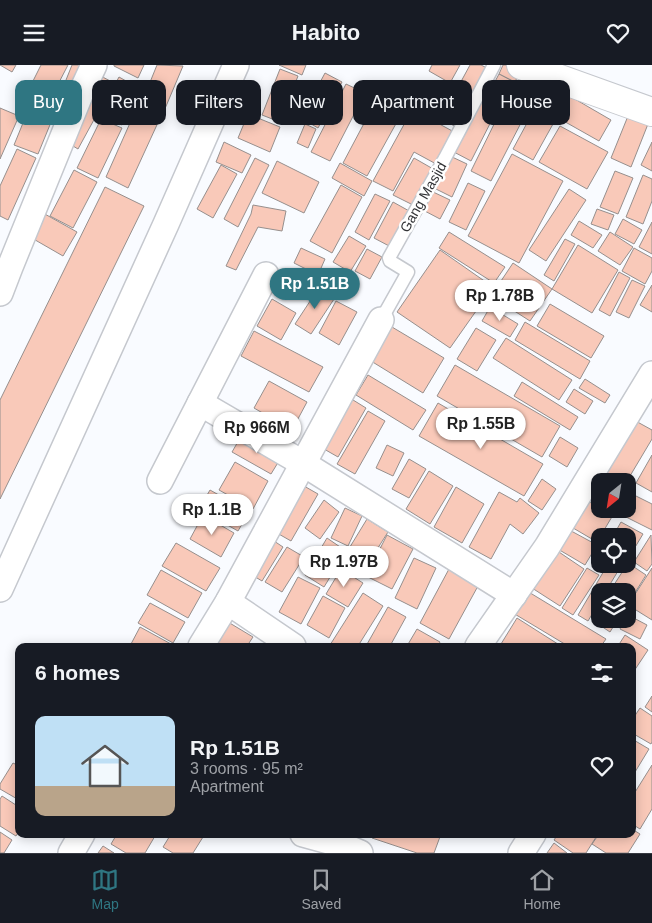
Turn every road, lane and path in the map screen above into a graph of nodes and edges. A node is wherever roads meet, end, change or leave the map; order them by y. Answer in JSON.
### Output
{"nodes":[{"id":1,"x":94,"y":65,"type":"edge"},
{"id":2,"x":236,"y":65,"type":"edge"},
{"id":3,"x":494,"y":65,"type":"edge"},
{"id":4,"x":521,"y":65,"type":"edge"},
{"id":5,"x":652,"y":112,"type":"edge"},
{"id":6,"x":266,"y":275,"type":"dead end"},
{"id":7,"x":0,"y":293,"type":"edge"},
{"id":8,"x":381,"y":320,"type":"joint"},
{"id":9,"x":652,"y":374,"type":"edge"},
{"id":10,"x":200,"y":403,"type":"junction"},
{"id":11,"x":304,"y":463,"type":"junction"},
{"id":12,"x":160,"y":481,"type":"dead end"},
{"id":13,"x":0,"y":589,"type":"edge"},
{"id":14,"x":514,"y":595,"type":"junction"},
{"id":15,"x":228,"y":603,"type":"junction"},
{"id":16,"x":203,"y":643,"type":"edge"},
{"id":17,"x":288,"y":643,"type":"edge"},
{"id":18,"x":480,"y":643,"type":"edge"},
{"id":19,"x":79,"y":838,"type":"edge"},
{"id":20,"x":530,"y":838,"type":"edge"},
{"id":21,"x":340,"y":839,"type":"edge"},
{"id":22,"x":70,"y":853,"type":"edge"},
{"id":23,"x":360,"y":853,"type":"edge"},
{"id":24,"x":521,"y":853,"type":"edge"}],
"edges":[{"from":1,"to":7,"type":"street"},
{"from":2,"to":13,"type":"street"},
{"from":3,"to":8,"type":"lane","name":"Gang Masjid"},
{"from":4,"to":5,"type":"street"},
{"from":6,"to":10,"type":"street"},
{"from":8,"to":11,"type":"street"},
{"from":9,"to":14,"type":"street"},
{"from":10,"to":11,"type":"street"},
{"from":10,"to":12,"type":"street"},
{"from":11,"to":14,"type":"street"},
{"from":11,"to":15,"type":"street"},
{"from":14,"to":18,"type":"street"},
{"from":15,"to":16,"type":"street"},
{"from":15,"to":17,"type":"street"},
{"from":19,"to":22,"type":"street"},
{"from":20,"to":24,"type":"street"},
{"from":21,"to":23,"type":"street"}]}
